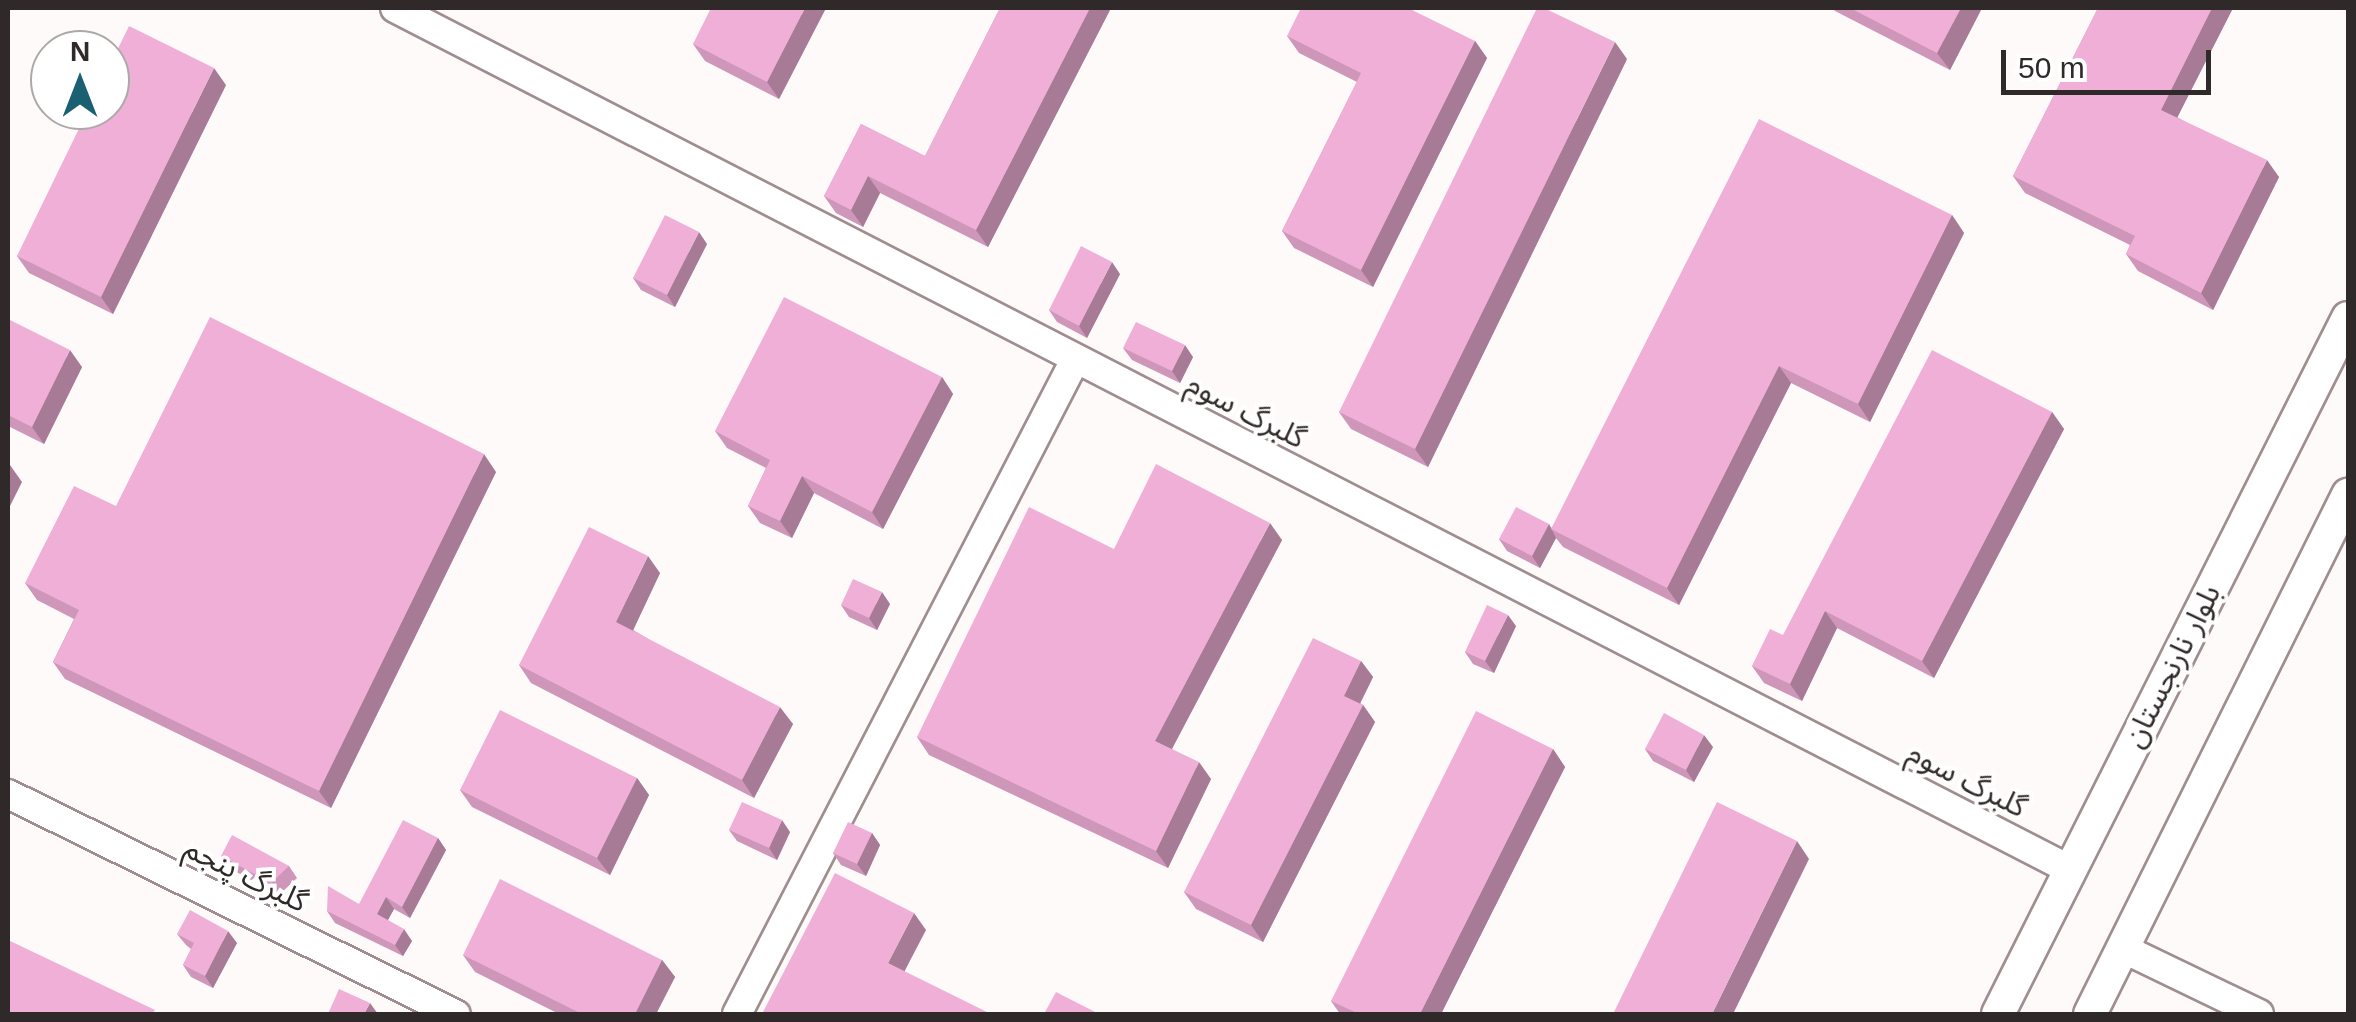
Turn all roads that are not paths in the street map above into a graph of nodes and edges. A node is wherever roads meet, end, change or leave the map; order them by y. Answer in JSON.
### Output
{"nodes":[{"id":1,"x":395,"y":8,"type":"edge"},
{"id":2,"x":2348,"y":318,"type":"edge"},
{"id":3,"x":1075,"y":360,"type":"junction"},
{"id":4,"x":2348,"y":496,"type":"edge"},
{"id":5,"x":8,"y":794,"type":"edge"},
{"id":6,"x":2070,"y":869,"type":"junction"},
{"id":7,"x":2122,"y":948,"type":"junction"},
{"id":8,"x":456,"y":1014,"type":"edge"},
{"id":9,"x":737,"y":1014,"type":"edge"},
{"id":10,"x":1998,"y":1014,"type":"edge"},
{"id":11,"x":2090,"y":1014,"type":"edge"},
{"id":12,"x":2258,"y":1014,"type":"edge"}],
"edges":[{"from":1,"to":3,"type":"street","name":"گلبرگ سوم"},
{"from":2,"to":6,"type":"street","name":"بلوار نارنجستان"},
{"from":3,"to":6,"type":"street","name":"گلبرگ سوم"},
{"from":3,"to":9,"type":"street"},
{"from":4,"to":7,"type":"street"},
{"from":5,"to":8,"type":"street","name":"گلبرگ پنجم"},
{"from":6,"to":10,"type":"street","name":"بلوار نارنجستان"},
{"from":7,"to":11,"type":"street"},
{"from":7,"to":12,"type":"street"}]}
